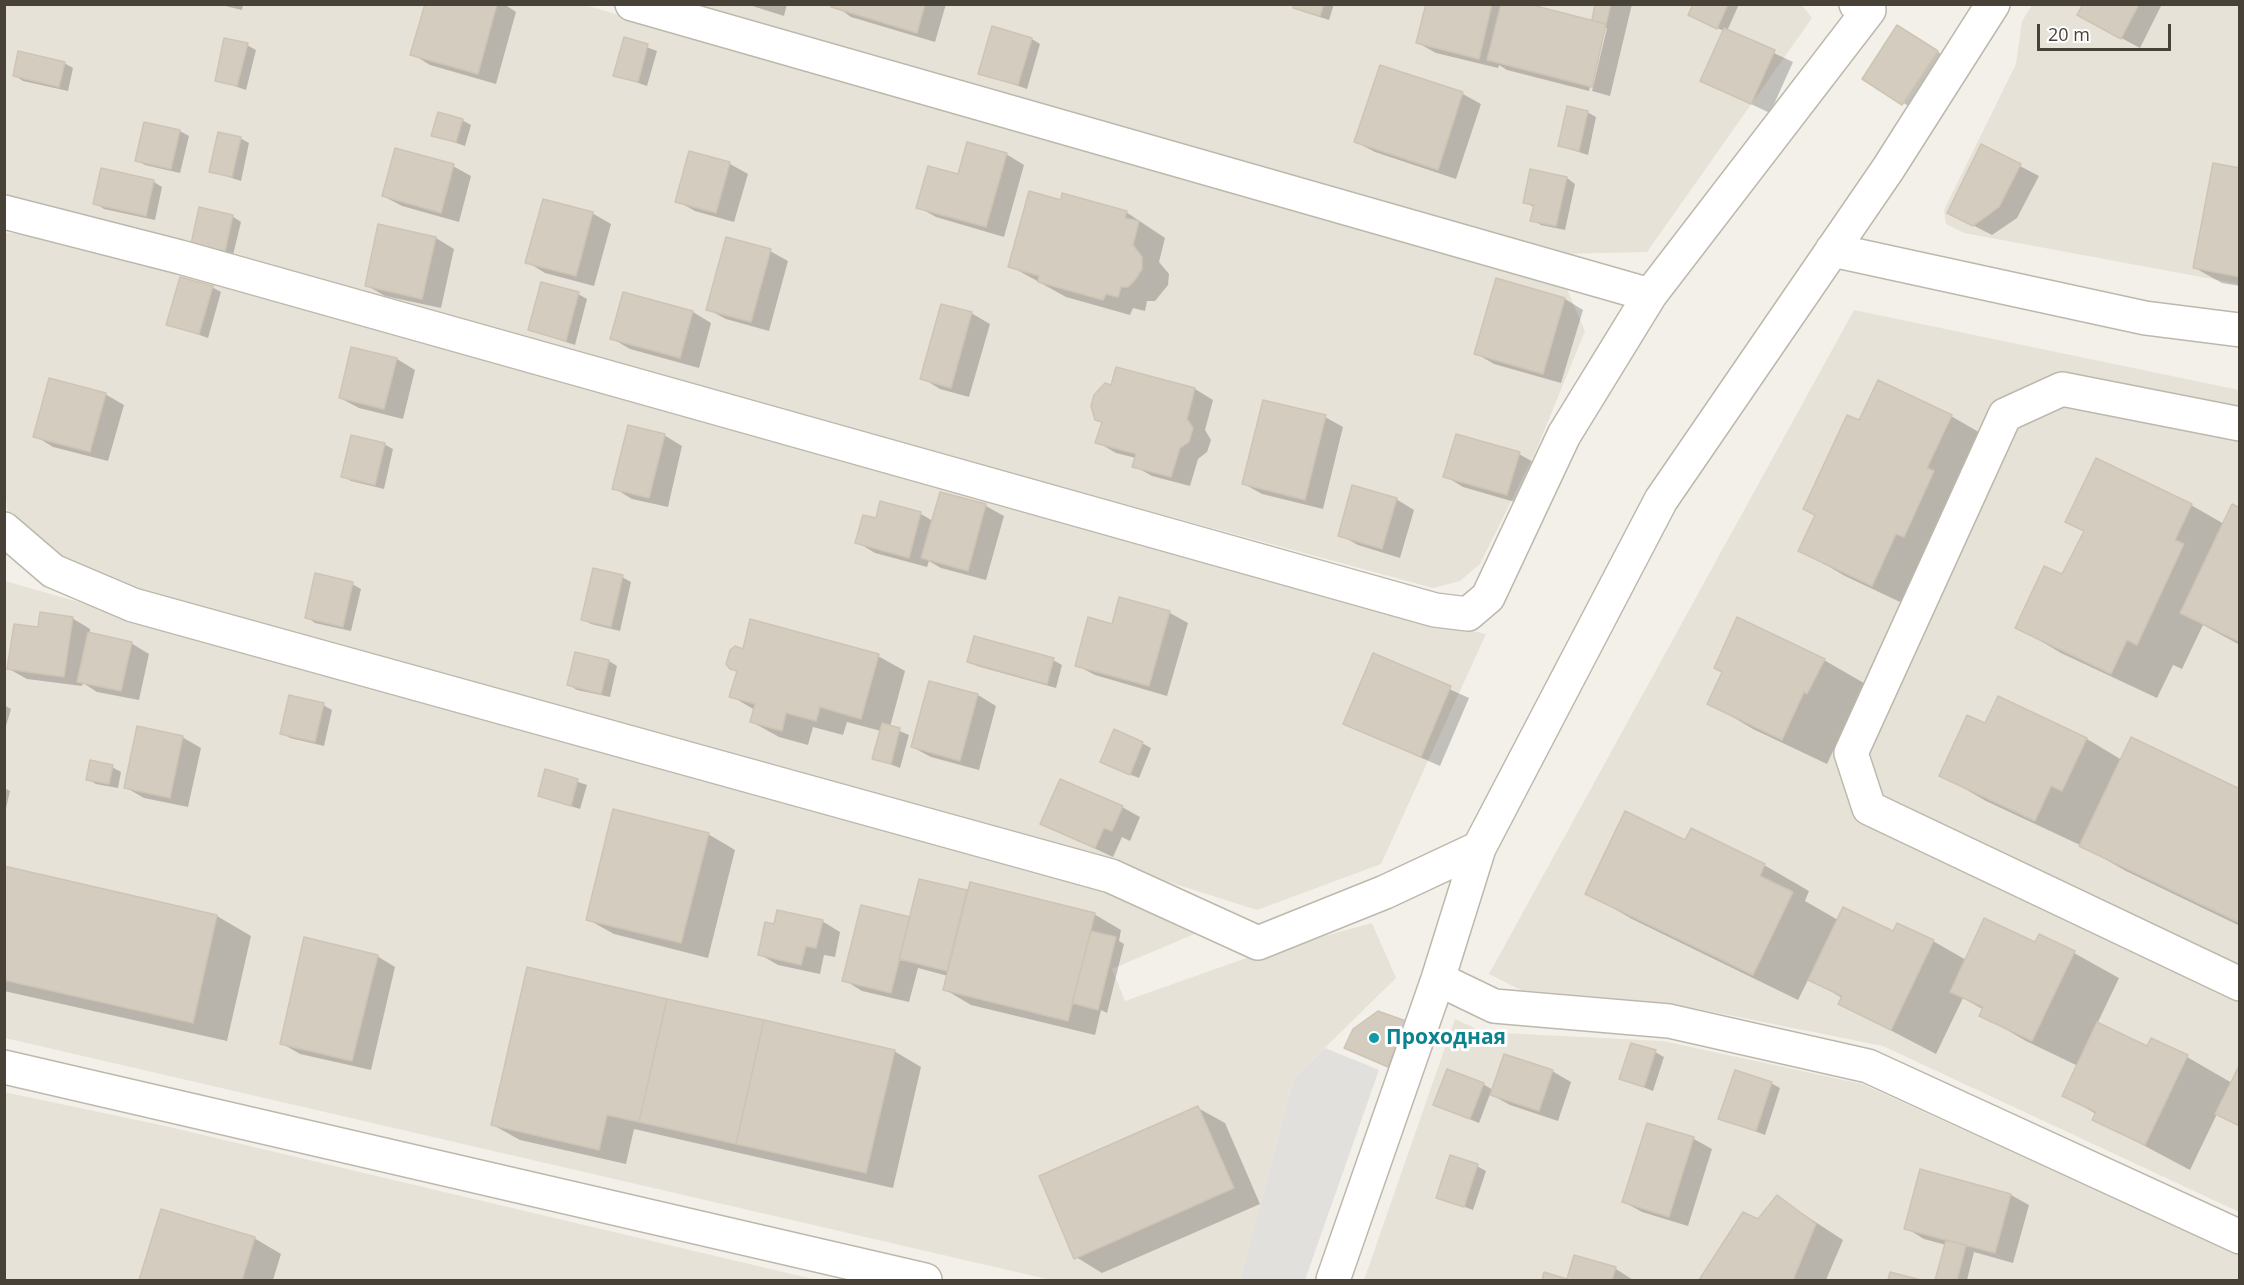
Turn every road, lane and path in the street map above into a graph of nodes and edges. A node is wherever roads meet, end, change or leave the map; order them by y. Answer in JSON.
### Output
{"nodes":[{"id":1,"x":632,"y":4,"type":"edge"},
{"id":2,"x":1993,"y":4,"type":"edge"},
{"id":3,"x":1866,"y":6,"type":"edge"},
{"id":4,"x":4,"y":212,"type":"edge"},
{"id":5,"x":1832,"y":250,"type":"junction"},
{"id":6,"x":1650,"y":295,"type":"junction"},
{"id":7,"x":2240,"y":330,"type":"edge"},
{"id":8,"x":2240,"y":424,"type":"edge"},
{"id":9,"x":4,"y":529,"type":"edge"},
{"id":10,"x":1479,"y":848,"type":"junction"},
{"id":11,"x":1438,"y":979,"type":"junction"},
{"id":12,"x":2240,"y":984,"type":"edge"},
{"id":13,"x":4,"y":1066,"type":"edge"},
{"id":14,"x":2240,"y":1236,"type":"edge"},
{"id":15,"x":925,"y":1281,"type":"edge"},
{"id":16,"x":1333,"y":1281,"type":"edge"}],
"edges":[{"from":1,"to":6,"type":"street"},
{"from":2,"to":5,"type":"street"},
{"from":3,"to":6,"type":"street"},
{"from":4,"to":6,"type":"street"},
{"from":5,"to":7,"type":"street"},
{"from":5,"to":10,"type":"street"},
{"from":8,"to":12,"type":"street"},
{"from":9,"to":10,"type":"street"},
{"from":10,"to":11,"type":"street"},
{"from":11,"to":14,"type":"street"},
{"from":11,"to":16,"type":"street"},
{"from":13,"to":15,"type":"street"}]}
